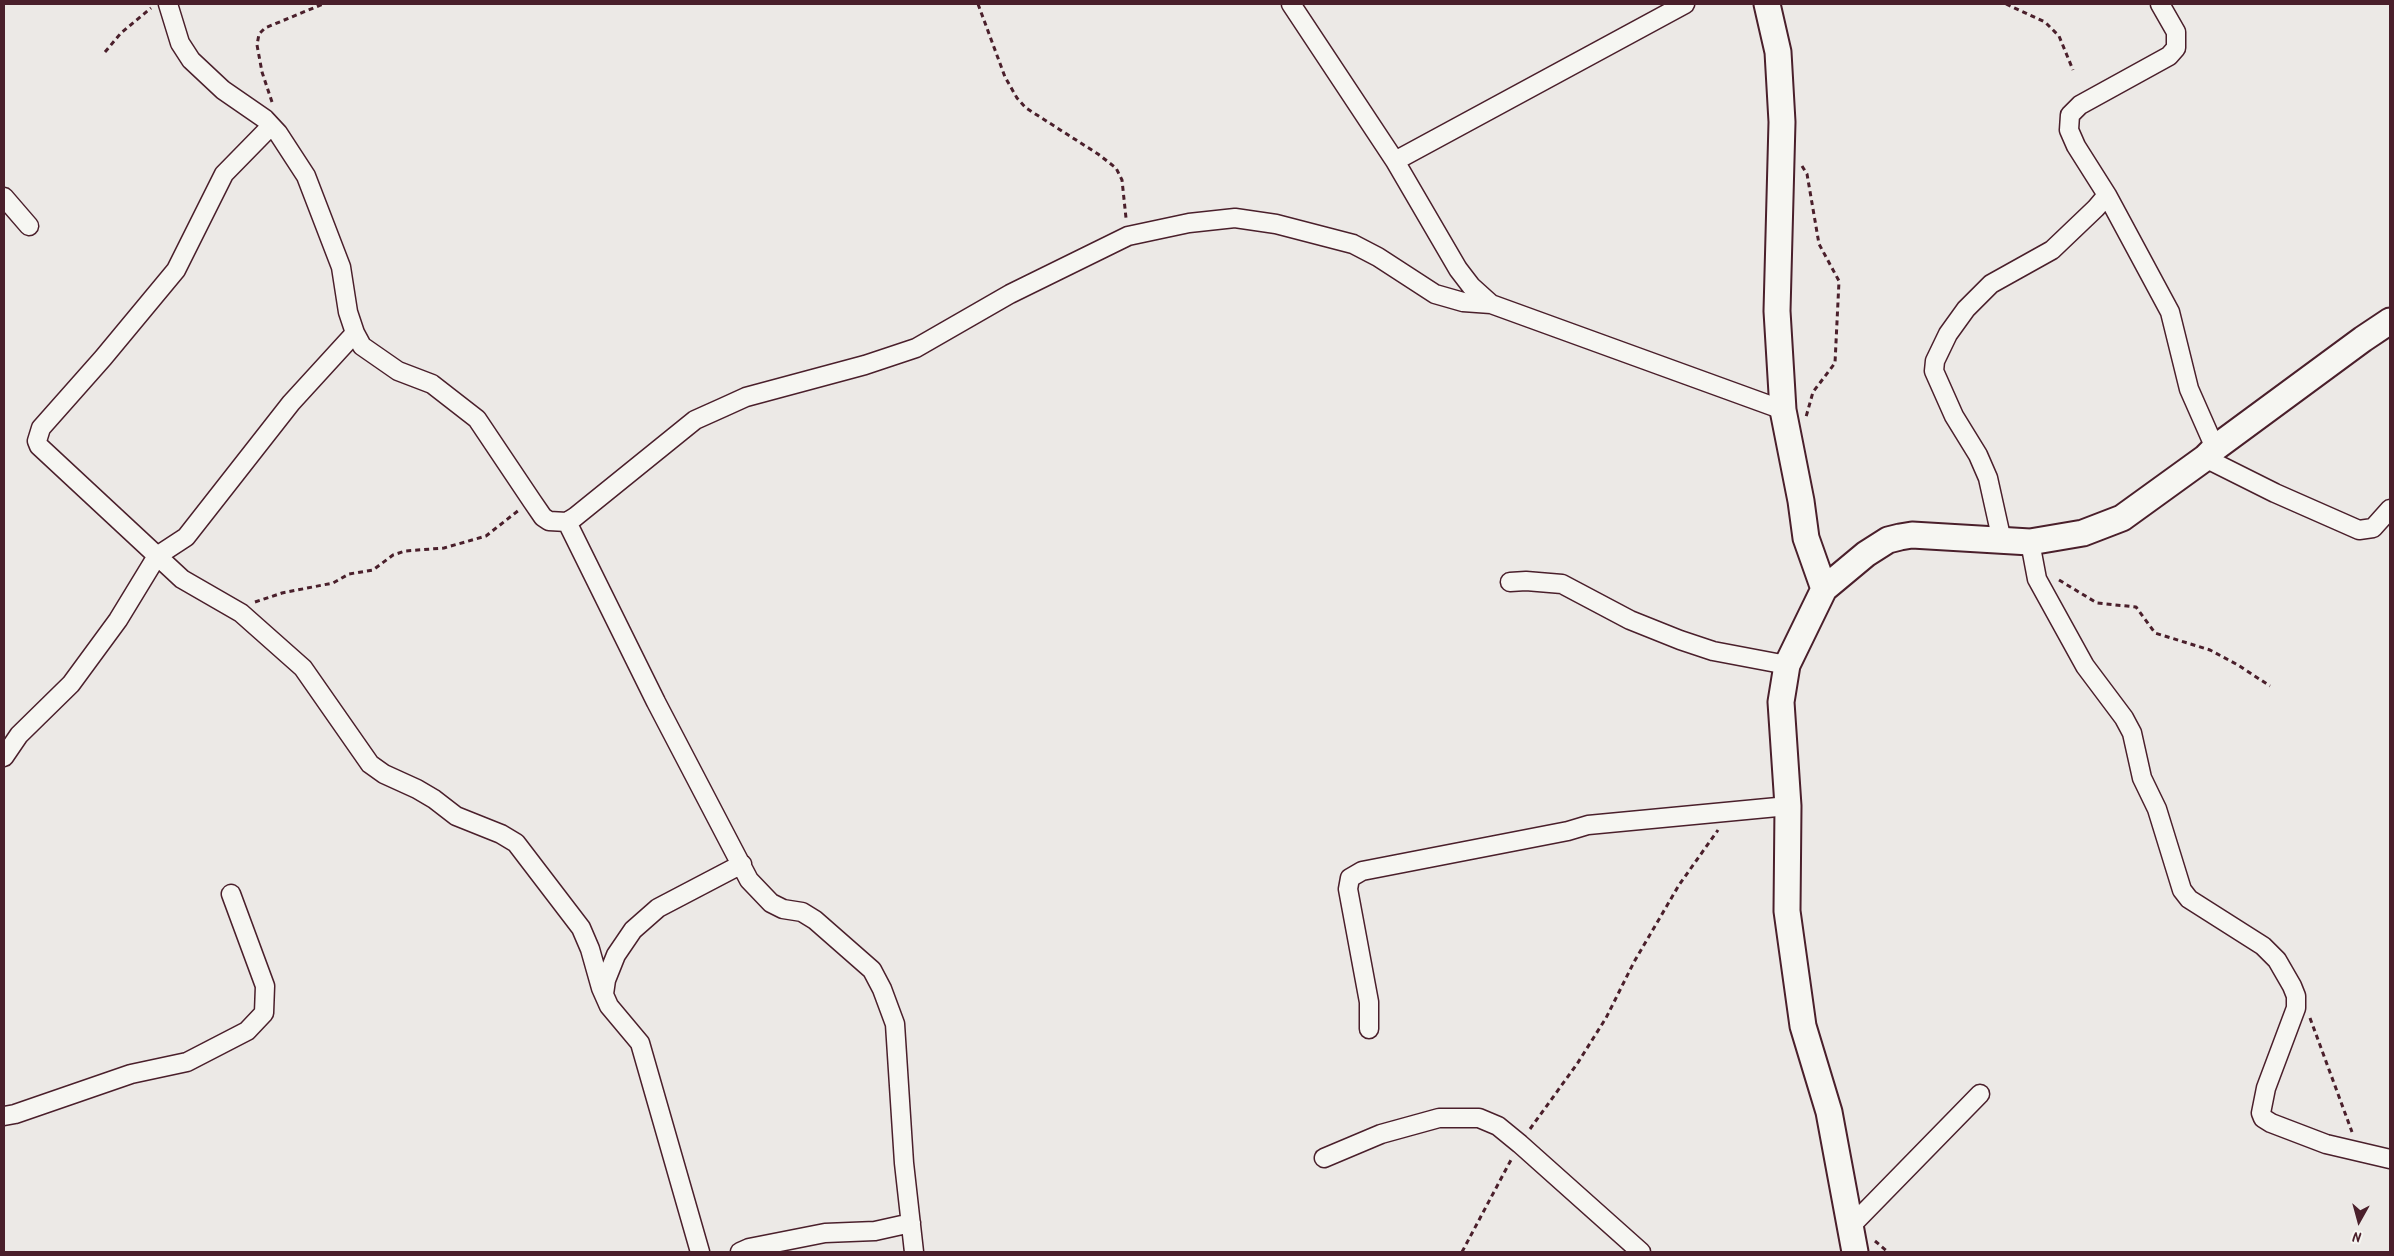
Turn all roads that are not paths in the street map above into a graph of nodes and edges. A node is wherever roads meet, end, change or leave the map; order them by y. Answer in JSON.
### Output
{"nodes":[{"id":1,"x":168,"y":4,"type":"edge"},
{"id":2,"x":1291,"y":4,"type":"edge"},
{"id":3,"x":1685,"y":4,"type":"edge"},
{"id":4,"x":1768,"y":4,"type":"edge"},
{"id":5,"x":2160,"y":4,"type":"edge"},
{"id":6,"x":273,"y":117,"type":"junction"},
{"id":7,"x":1395,"y":160,"type":"junction"},
{"id":8,"x":2107,"y":195,"type":"junction"},
{"id":9,"x":4,"y":197,"type":"edge"},
{"id":10,"x":29,"y":226,"type":"dead end"},
{"id":11,"x":1491,"y":304,"type":"junction"},
{"id":12,"x":2390,"y":321,"type":"edge"},
{"id":13,"x":355,"y":333,"type":"junction"},
{"id":14,"x":1783,"y":410,"type":"junction"},
{"id":15,"x":2210,"y":453,"type":"junction"},
{"id":16,"x":2390,"y":509,"type":"edge"},
{"id":17,"x":567,"y":522,"type":"junction"},
{"id":18,"x":2002,"y":541,"type":"junction"},
{"id":19,"x":2031,"y":553,"type":"junction"},
{"id":20,"x":157,"y":556,"type":"junction"},
{"id":21,"x":1510,"y":582,"type":"dead end"},
{"id":22,"x":1824,"y":589,"type":"junction"},
{"id":23,"x":1787,"y":666,"type":"junction"},
{"id":24,"x":4,"y":757,"type":"edge"},
{"id":25,"x":1788,"y":806,"type":"junction"},
{"id":26,"x":742,"y":864,"type":"junction"},
{"id":27,"x":230,"y":894,"type":"dead end"},
{"id":28,"x":604,"y":994,"type":"junction"},
{"id":29,"x":1369,"y":1029,"type":"dead end"},
{"id":30,"x":1980,"y":1094,"type":"dead end"},
{"id":31,"x":4,"y":1116,"type":"edge"},
{"id":32,"x":1324,"y":1158,"type":"dead end"},
{"id":33,"x":2390,"y":1159,"type":"edge"},
{"id":34,"x":911,"y":1223,"type":"junction"},
{"id":35,"x":1851,"y":1226,"type":"junction"},
{"id":36,"x":700,"y":1252,"type":"edge"},
{"id":37,"x":740,"y":1252,"type":"edge"},
{"id":38,"x":914,"y":1252,"type":"edge"},
{"id":39,"x":1641,"y":1252,"type":"edge"},
{"id":40,"x":1855,"y":1252,"type":"edge"}],
"edges":[{"from":1,"to":6,"type":"street"},
{"from":2,"to":7,"type":"street"},
{"from":3,"to":7,"type":"street"},
{"from":4,"to":14,"type":"street"},
{"from":5,"to":8,"type":"street"},
{"from":6,"to":13,"type":"street"},
{"from":6,"to":20,"type":"street"},
{"from":7,"to":11,"type":"street"},
{"from":8,"to":15,"type":"street"},
{"from":8,"to":18,"type":"street"},
{"from":9,"to":10,"type":"street"},
{"from":11,"to":14,"type":"street"},
{"from":11,"to":17,"type":"street"},
{"from":12,"to":15,"type":"street"},
{"from":13,"to":17,"type":"street"},
{"from":13,"to":20,"type":"street"},
{"from":14,"to":22,"type":"street"},
{"from":15,"to":16,"type":"street"},
{"from":15,"to":19,"type":"street"},
{"from":17,"to":26,"type":"street"},
{"from":18,"to":19,"type":"street"},
{"from":18,"to":22,"type":"street"},
{"from":19,"to":33,"type":"street"},
{"from":20,"to":24,"type":"street"},
{"from":20,"to":28,"type":"street"},
{"from":21,"to":23,"type":"street"},
{"from":22,"to":23,"type":"street"},
{"from":23,"to":25,"type":"street"},
{"from":25,"to":29,"type":"street"},
{"from":25,"to":35,"type":"street"},
{"from":26,"to":28,"type":"street"},
{"from":26,"to":34,"type":"street"},
{"from":27,"to":31,"type":"street"},
{"from":28,"to":36,"type":"street"},
{"from":30,"to":35,"type":"street"},
{"from":32,"to":39,"type":"street"},
{"from":34,"to":37,"type":"street"},
{"from":34,"to":38,"type":"street"},
{"from":35,"to":40,"type":"street"}]}
